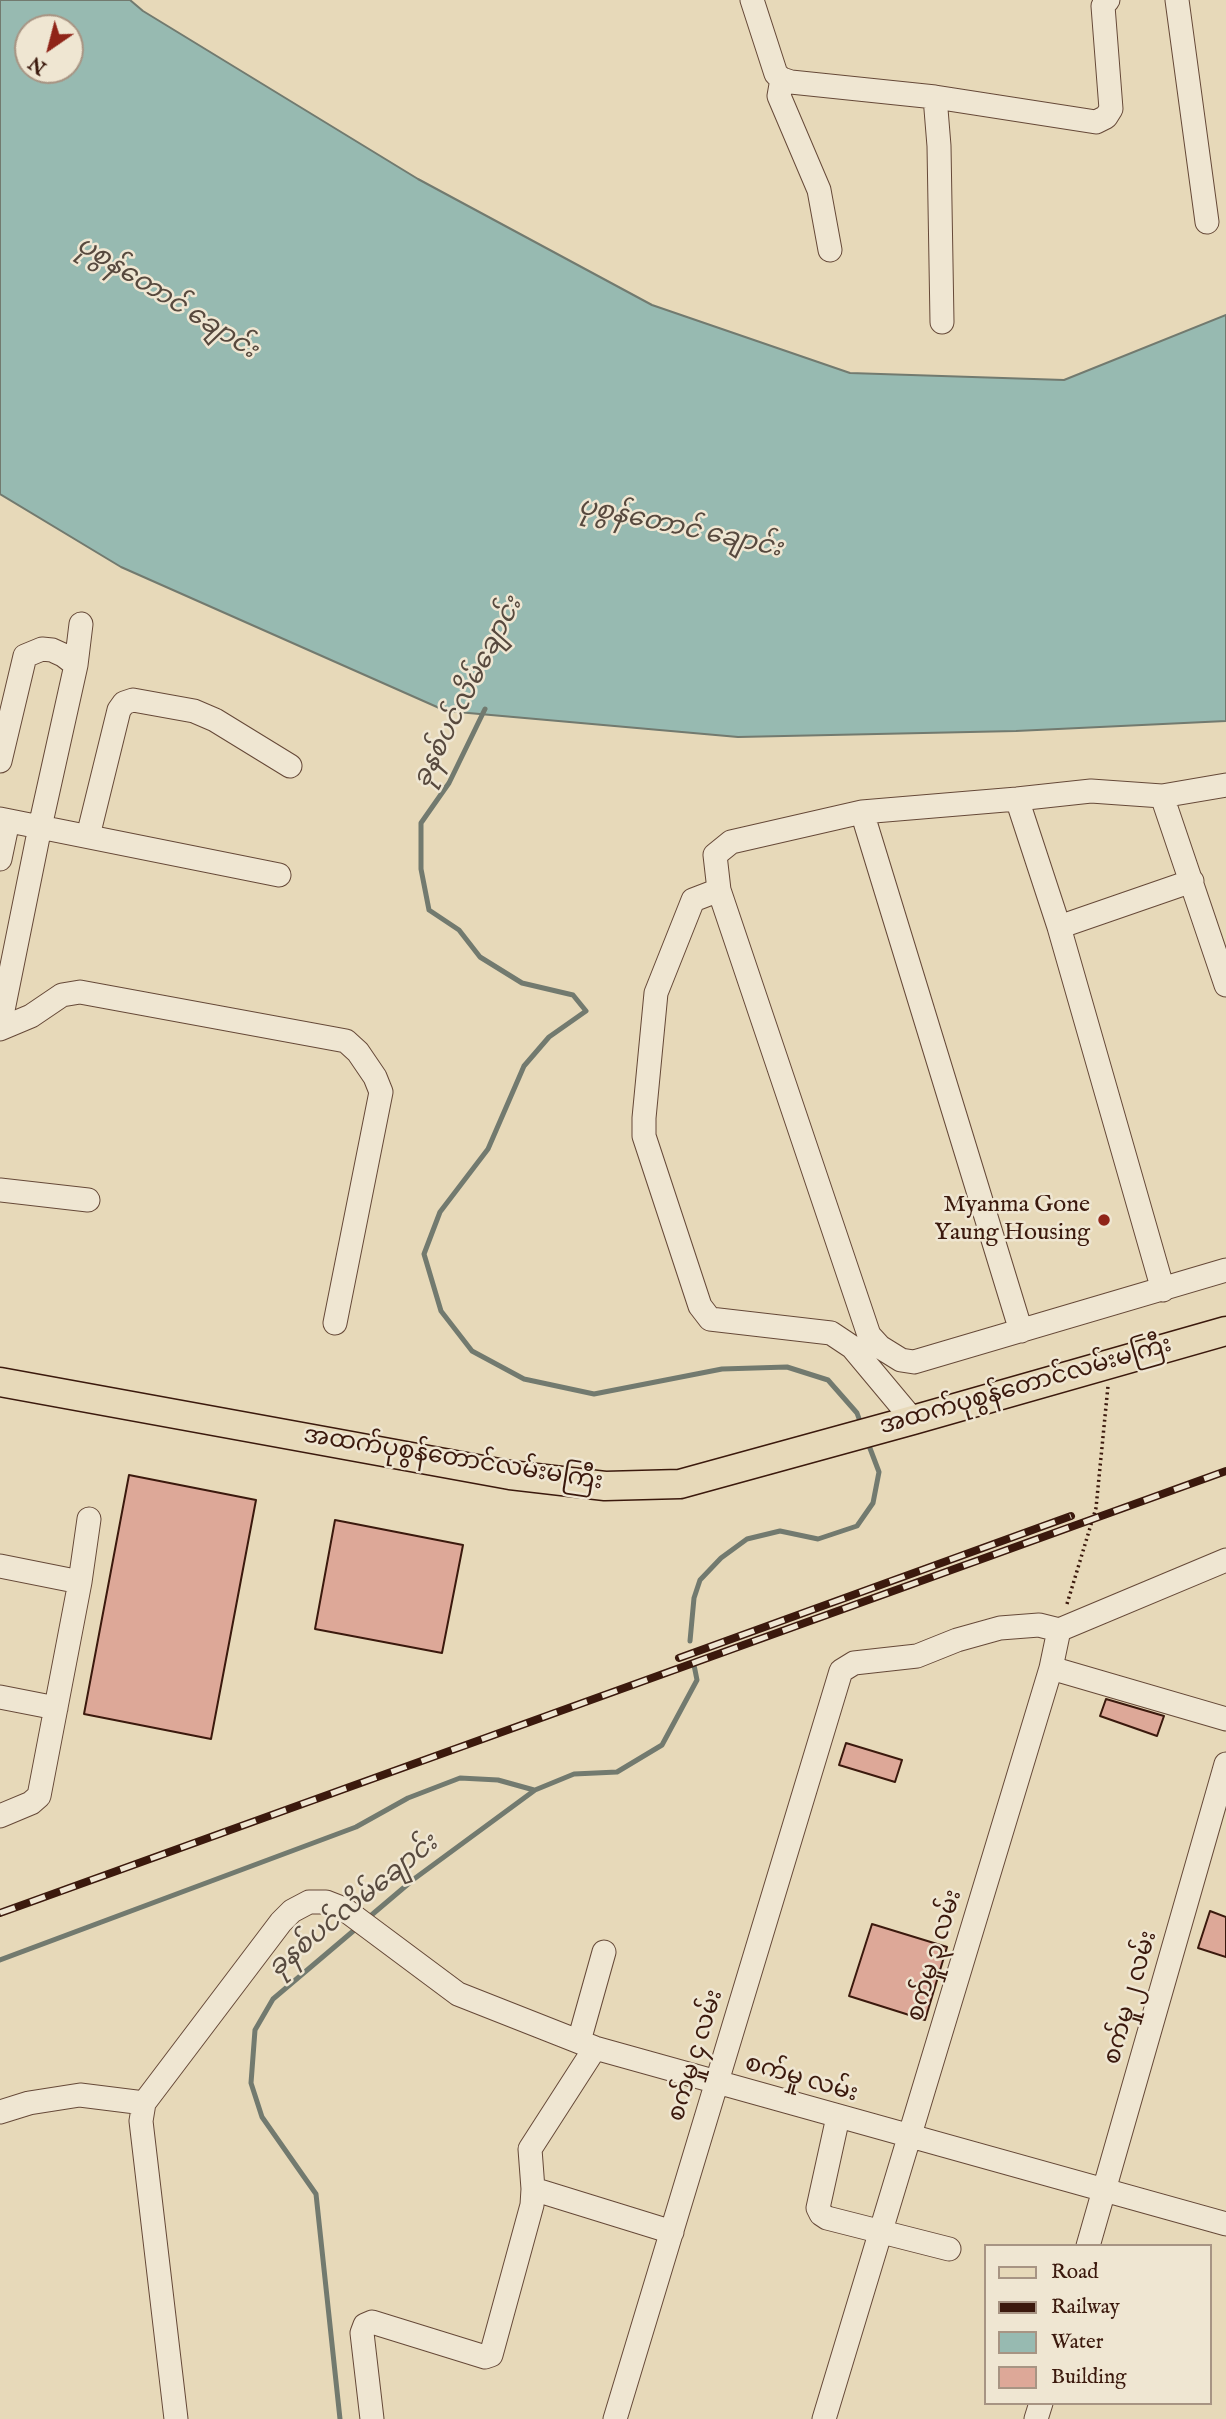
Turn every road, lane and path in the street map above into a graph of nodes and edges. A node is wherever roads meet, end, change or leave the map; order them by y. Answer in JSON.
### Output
{"nodes":[{"id":1,"x":752,"y":0,"type":"edge"},
{"id":2,"x":1108,"y":0,"type":"edge"},
{"id":3,"x":1177,"y":0,"type":"edge"},
{"id":4,"x":782,"y":79,"type":"junction"},
{"id":5,"x":934,"y":97,"type":"junction"},
{"id":6,"x":1207,"y":222,"type":"dead end"},
{"id":7,"x":830,"y":250,"type":"dead end"},
{"id":8,"x":942,"y":322,"type":"dead end"},
{"id":9,"x":81,"y":624,"type":"dead end"},
{"id":10,"x":76,"y":665,"type":"junction"},
{"id":11,"x":0,"y":761,"type":"edge"},
{"id":12,"x":290,"y":766,"type":"dead end"},
{"id":13,"x":1226,"y":785,"type":"edge"},
{"id":14,"x":1162,"y":796,"type":"junction"},
{"id":15,"x":1017,"y":799,"type":"junction"},
{"id":16,"x":863,"y":812,"type":"junction"},
{"id":17,"x":4,"y":820,"type":"edge"},
{"id":18,"x":40,"y":827,"type":"junction"},
{"id":19,"x":88,"y":836,"type":"junction"},
{"id":20,"x":0,"y":859,"type":"edge"},
{"id":21,"x":279,"y":875,"type":"dead end"},
{"id":22,"x":1192,"y":881,"type":"junction"},
{"id":23,"x":719,"y":890,"type":"junction"},
{"id":24,"x":1059,"y":927,"type":"junction"},
{"id":25,"x":1226,"y":985,"type":"edge"},
{"id":26,"x":2,"y":1002,"type":"edge"},
{"id":27,"x":0,"y":1027,"type":"edge"},
{"id":28,"x":0,"y":1190,"type":"edge"},
{"id":29,"x":88,"y":1200,"type":"dead end"},
{"id":30,"x":1226,"y":1270,"type":"edge"},
{"id":31,"x":1163,"y":1290,"type":"junction"},
{"id":32,"x":335,"y":1323,"type":"dead end"},
{"id":33,"x":1021,"y":1331,"type":"junction"},
{"id":34,"x":1226,"y":1331,"type":"edge"},
{"id":35,"x":1111,"y":1363,"type":"junction"},
{"id":36,"x":0,"y":1382,"type":"edge"},
{"id":37,"x":901,"y":1424,"type":"junction"},
{"id":38,"x":89,"y":1519,"type":"dead end"},
{"id":39,"x":1226,"y":1560,"type":"edge"},
{"id":40,"x":0,"y":1566,"type":"edge"},
{"id":41,"x":80,"y":1582,"type":"junction"},
{"id":42,"x":1059,"y":1630,"type":"junction"},
{"id":43,"x":1051,"y":1668,"type":"junction"},
{"id":44,"x":0,"y":1697,"type":"edge"},
{"id":45,"x":56,"y":1708,"type":"junction"},
{"id":46,"x":1226,"y":1719,"type":"edge"},
{"id":47,"x":1226,"y":1764,"type":"edge"},
{"id":48,"x":0,"y":1816,"type":"edge"},
{"id":49,"x":604,"y":1952,"type":"dead end"},
{"id":50,"x":587,"y":2045,"type":"junction"},
{"id":51,"x":716,"y":2083,"type":"junction"},
{"id":52,"x":144,"y":2103,"type":"junction"},
{"id":53,"x":0,"y":2112,"type":"edge"},
{"id":54,"x":838,"y":2117,"type":"junction"},
{"id":55,"x":909,"y":2137,"type":"junction"},
{"id":56,"x":533,"y":2189,"type":"junction"},
{"id":57,"x":1104,"y":2192,"type":"junction"},
{"id":58,"x":1226,"y":2224,"type":"edge"},
{"id":59,"x":880,"y":2231,"type":"junction"},
{"id":60,"x":671,"y":2232,"type":"junction"},
{"id":61,"x":1089,"y":2244,"type":"edge"},
{"id":62,"x":950,"y":2249,"type":"dead end"},
{"id":63,"x":176,"y":2419,"type":"edge"},
{"id":64,"x":372,"y":2419,"type":"edge"},
{"id":65,"x":615,"y":2419,"type":"edge"},
{"id":66,"x":824,"y":2419,"type":"edge"}],
"edges":[{"from":1,"to":4,"type":"street"},
{"from":2,"to":5,"type":"street"},
{"from":3,"to":6,"type":"street"},
{"from":4,"to":5,"type":"street"},
{"from":4,"to":7,"type":"street"},
{"from":5,"to":8,"type":"street"},
{"from":9,"to":10,"type":"street"},
{"from":10,"to":11,"type":"street"},
{"from":10,"to":18,"type":"street"},
{"from":12,"to":19,"type":"street"},
{"from":13,"to":14,"type":"street"},
{"from":14,"to":15,"type":"street"},
{"from":14,"to":22,"type":"street"},
{"from":15,"to":16,"type":"street"},
{"from":15,"to":24,"type":"street"},
{"from":16,"to":23,"type":"street"},
{"from":16,"to":33,"type":"street"},
{"from":17,"to":18,"type":"street"},
{"from":17,"to":20,"type":"street"},
{"from":18,"to":19,"type":"street"},
{"from":18,"to":26,"type":"street"},
{"from":19,"to":21,"type":"street"},
{"from":22,"to":24,"type":"street"},
{"from":22,"to":25,"type":"street"},
{"from":23,"to":33,"type":"street"},
{"from":23,"to":37,"type":"street"},
{"from":24,"to":31,"type":"street"},
{"from":26,"to":27,"type":"street"},
{"from":27,"to":32,"type":"street"},
{"from":28,"to":29,"type":"street"},
{"from":30,"to":31,"type":"street"},
{"from":31,"to":33,"type":"street"},
{"from":34,"to":35,"type":"main road","name":"အထက်ပုစွန်တောင်လမ်းမကြီး"},
{"from":35,"to":37,"type":"main road","name":"အထက်ပုစွန်တောင်လမ်းမကြီး"},
{"from":35,"to":42,"type":"path"},
{"from":36,"to":37,"type":"main road","name":"အထက်ပုစွန်တောင်လမ်းမကြီး"},
{"from":38,"to":41,"type":"street"},
{"from":39,"to":42,"type":"street"},
{"from":40,"to":41,"type":"street"},
{"from":41,"to":45,"type":"street"},
{"from":42,"to":43,"type":"street","name":"စက်မှု ၃ လမ်း"},
{"from":42,"to":51,"type":"street","name":"စက်မှု ၄ လမ်း"},
{"from":43,"to":46,"type":"street"},
{"from":43,"to":55,"type":"street","name":"စက်မှု ၃ လမ်း"},
{"from":44,"to":45,"type":"street"},
{"from":45,"to":48,"type":"street"},
{"from":47,"to":57,"type":"street","name":"စက်မှု ၂ လမ်း"},
{"from":49,"to":50,"type":"street"},
{"from":50,"to":51,"type":"street","name":"စက်မှု လမ်း"},
{"from":50,"to":52,"type":"street","name":"စက်မှု လမ်း"},
{"from":50,"to":56,"type":"street"},
{"from":51,"to":54,"type":"street","name":"စက်မှု လမ်း"},
{"from":51,"to":60,"type":"street","name":"စက်မှု ၄ လမ်း"},
{"from":52,"to":53,"type":"street"},
{"from":52,"to":63,"type":"street"},
{"from":54,"to":55,"type":"street","name":"စက်မှု လမ်း"},
{"from":54,"to":59,"type":"street"},
{"from":55,"to":57,"type":"street","name":"စက်မှု လမ်း"},
{"from":55,"to":59,"type":"street","name":"စက်မှု ၃ လမ်း"},
{"from":56,"to":60,"type":"street"},
{"from":56,"to":64,"type":"street"},
{"from":57,"to":58,"type":"street","name":"စက်မှု လမ်း"},
{"from":57,"to":61,"type":"street","name":"စက်မှု ၂ လမ်း"},
{"from":59,"to":62,"type":"street"},
{"from":59,"to":66,"type":"street","name":"စက်မှု ၃ လမ်း"},
{"from":60,"to":65,"type":"street","name":"စက်မှု ၄ လမ်း"}]}
